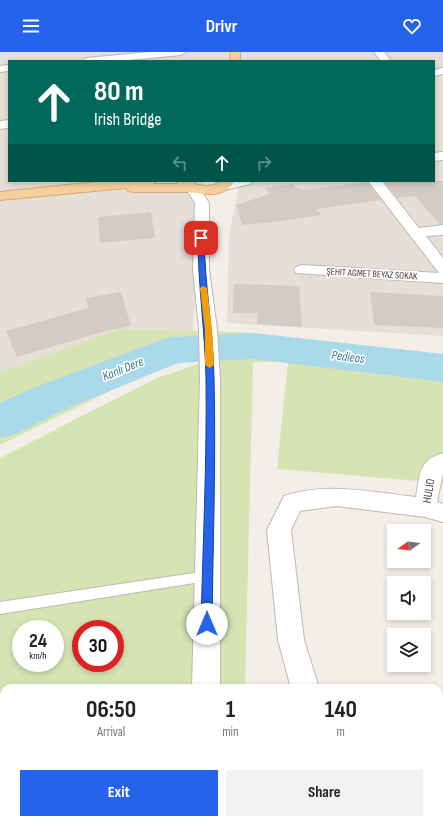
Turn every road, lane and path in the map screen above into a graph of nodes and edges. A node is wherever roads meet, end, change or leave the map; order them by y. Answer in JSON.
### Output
{"nodes":[{"id":1,"x":181,"y":52,"type":"edge"},
{"id":2,"x":118,"y":55,"type":"edge"},
{"id":3,"x":92,"y":60,"type":"edge"},
{"id":4,"x":138,"y":182,"type":"edge"},
{"id":5,"x":240,"y":182,"type":"edge"},
{"id":6,"x":375,"y":182,"type":"edge"},
{"id":7,"x":189,"y":186,"type":"edge"},
{"id":8,"x":222,"y":186,"type":"edge"},
{"id":9,"x":59,"y":190,"type":"junction"},
{"id":10,"x":0,"y":196,"type":"edge"},
{"id":11,"x":202,"y":203,"type":"junction"},
{"id":12,"x":443,"y":230,"type":"edge"},
{"id":13,"x":415,"y":234,"type":"junction"},
{"id":14,"x":443,"y":269,"type":"edge"},
{"id":15,"x":302,"y":270,"type":"dead end"},
{"id":16,"x":443,"y":278,"type":"edge"},
{"id":17,"x":443,"y":461,"type":"edge"},
{"id":18,"x":434,"y":510,"type":"edge"},
{"id":19,"x":207,"y":576,"type":"junction"},
{"id":20,"x":0,"y":608,"type":"edge"},
{"id":21,"x":206,"y":684,"type":"edge"},
{"id":22,"x":304,"y":684,"type":"edge"}],
"edges":[{"from":1,"to":2,"type":"street"},
{"from":2,"to":3,"type":"street"},
{"from":4,"to":9,"type":"main road"},
{"from":5,"to":8,"type":"street"},
{"from":6,"to":13,"type":"street"},
{"from":7,"to":8,"type":"main road"},
{"from":7,"to":9,"type":"main road"},
{"from":7,"to":11,"type":"street"},
{"from":8,"to":11,"type":"street"},
{"from":9,"to":10,"type":"main road"},
{"from":11,"to":19,"type":"street"},
{"from":12,"to":13,"type":"street"},
{"from":13,"to":14,"type":"street"},
{"from":15,"to":16,"type":"street","name":"ŞEHIT AGMET BEYAZ SOKAK"},
{"from":17,"to":18,"type":"street","name":"HULIO"},
{"from":18,"to":22,"type":"street"},
{"from":19,"to":20,"type":"lane"},
{"from":19,"to":21,"type":"street"}]}
